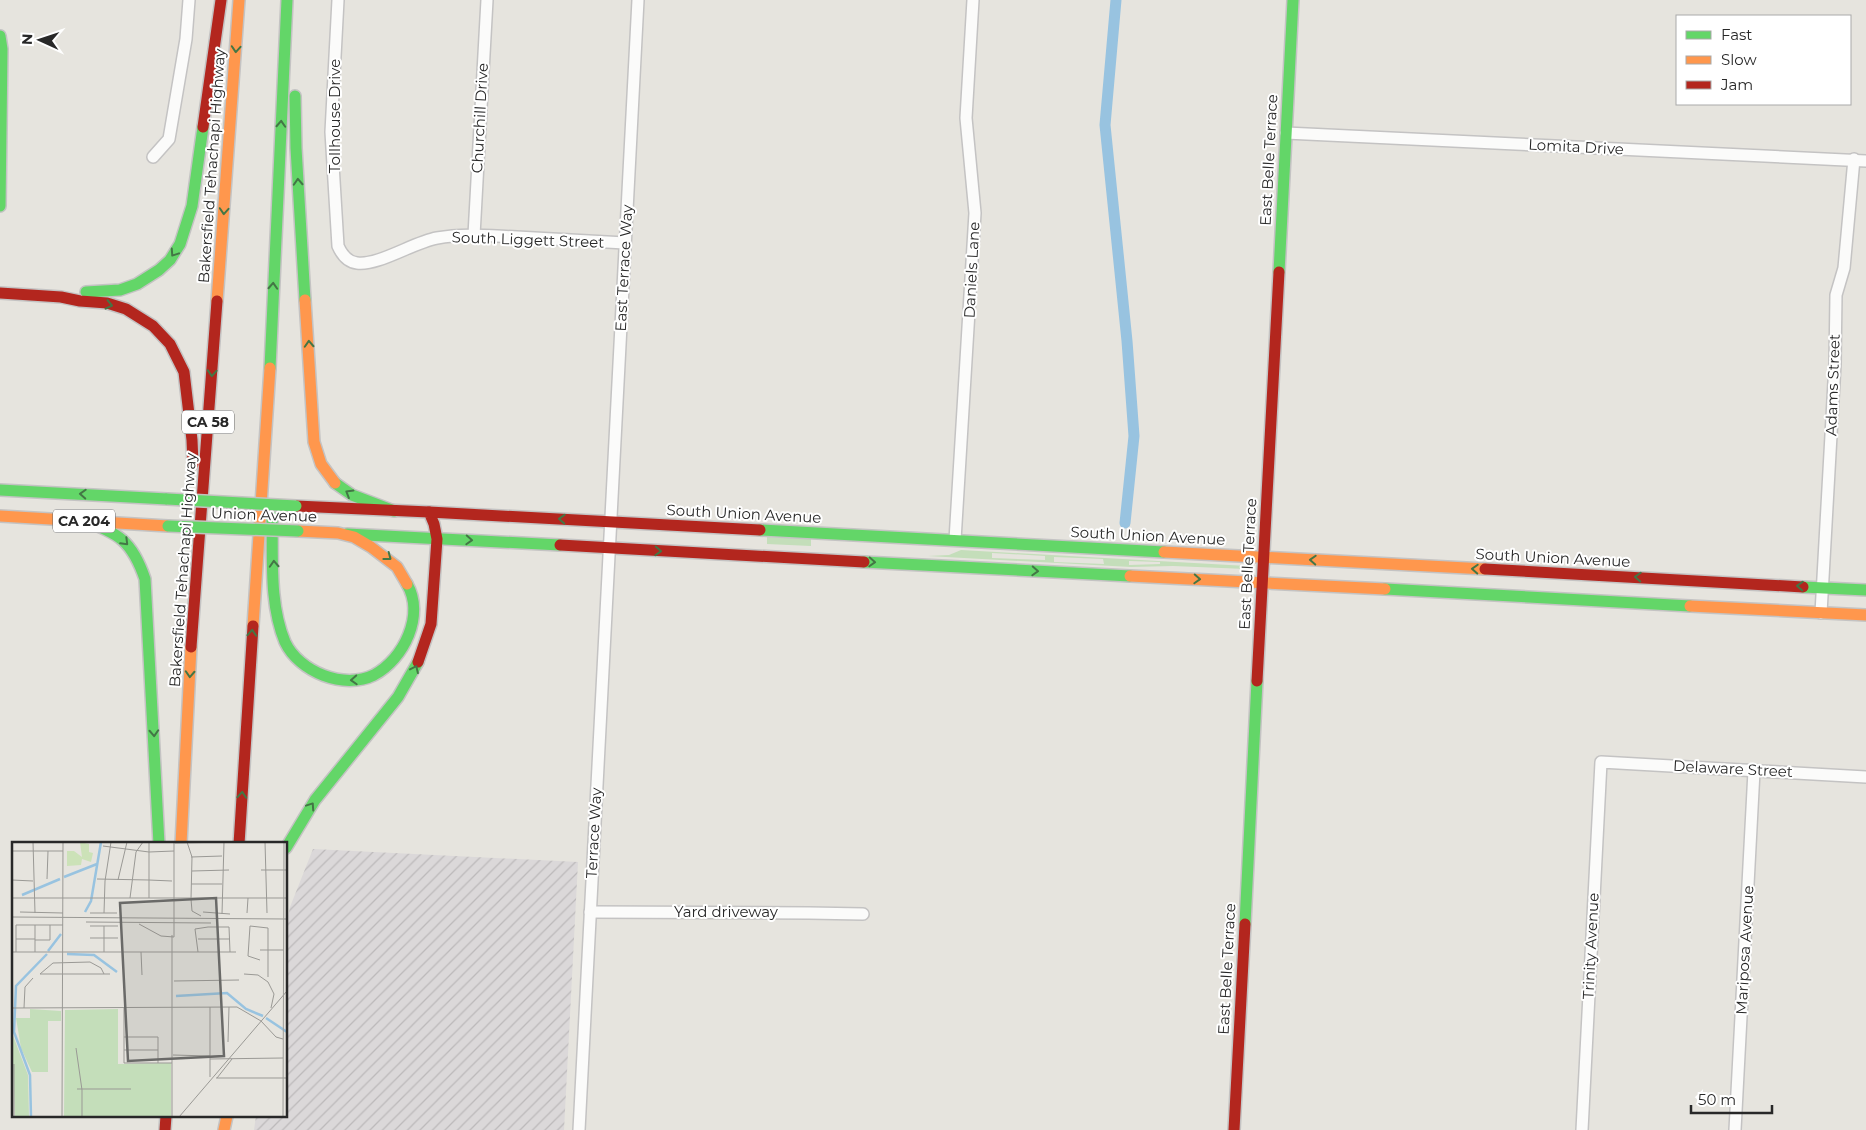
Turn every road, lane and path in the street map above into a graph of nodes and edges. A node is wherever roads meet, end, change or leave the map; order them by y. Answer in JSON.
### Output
{"nodes":[{"id":1,"x":189,"y":0,"type":"edge"},
{"id":2,"x":221,"y":0,"type":"edge"},
{"id":3,"x":240,"y":0,"type":"edge"},
{"id":4,"x":286,"y":0,"type":"edge"},
{"id":5,"x":293,"y":0,"type":"edge"},
{"id":6,"x":338,"y":0,"type":"edge"},
{"id":7,"x":486,"y":0,"type":"edge"},
{"id":8,"x":638,"y":0,"type":"edge"},
{"id":9,"x":973,"y":0,"type":"edge"},
{"id":10,"x":1293,"y":0,"type":"edge"},
{"id":11,"x":0,"y":36,"type":"edge"},
{"id":12,"x":1286,"y":133,"type":"junction"},
{"id":13,"x":153,"y":157,"type":"dead end"},
{"id":14,"x":1854,"y":159,"type":"junction"},
{"id":15,"x":1866,"y":161,"type":"edge"},
{"id":16,"x":0,"y":206,"type":"edge"},
{"id":17,"x":474,"y":235,"type":"junction"},
{"id":18,"x":625,"y":243,"type":"junction"},
{"id":19,"x":347,"y":259,"type":"joint"},
{"id":20,"x":0,"y":293,"type":"edge"},
{"id":21,"x":61,"y":297,"type":"junction"},
{"id":22,"x":269,"y":387,"type":"junction"},
{"id":23,"x":0,"y":490,"type":"edge"},
{"id":24,"x":394,"y":511,"type":"junction"},
{"id":25,"x":429,"y":512,"type":"junction"},
{"id":26,"x":0,"y":516,"type":"edge"},
{"id":27,"x":82,"y":520,"type":"junction"},
{"id":28,"x":610,"y":522,"type":"junction"},
{"id":29,"x":345,"y":534,"type":"junction"},
{"id":30,"x":437,"y":539,"type":"junction"},
{"id":31,"x":955,"y":540,"type":"junction"},
{"id":32,"x":609,"y":542,"type":"junction"},
{"id":33,"x":850,"y":550,"type":"dead end"},
{"id":34,"x":940,"y":552,"type":"dead end"},
{"id":35,"x":1264,"y":557,"type":"junction"},
{"id":36,"x":827,"y":559,"type":"junction"},
{"id":37,"x":1262,"y":583,"type":"junction"},
{"id":38,"x":1823,"y":588,"type":"junction"},
{"id":39,"x":1866,"y":590,"type":"edge"},
{"id":40,"x":1821,"y":613,"type":"junction"},
{"id":41,"x":1866,"y":615,"type":"edge"},
{"id":42,"x":193,"y":617,"type":"junction"},
{"id":43,"x":1600,"y":762,"type":"joint"},
{"id":44,"x":1754,"y":770,"type":"junction"},
{"id":45,"x":1866,"y":776,"type":"edge"},
{"id":46,"x":159,"y":842,"type":"edge"},
{"id":47,"x":181,"y":842,"type":"edge"},
{"id":48,"x":238,"y":842,"type":"edge"},
{"id":49,"x":288,"y":844,"type":"edge"},
{"id":50,"x":590,"y":912,"type":"junction"},
{"id":51,"x":863,"y":914,"type":"dead end"},
{"id":52,"x":579,"y":1130,"type":"edge"},
{"id":53,"x":1234,"y":1130,"type":"edge"},
{"id":54,"x":1582,"y":1130,"type":"edge"},
{"id":55,"x":1736,"y":1130,"type":"edge"}],
"edges":[{"from":1,"to":13,"type":"street"},
{"from":2,"to":21,"type":"main road","one_way":true},
{"from":3,"to":42,"type":"main road","name":"Bakersfield Tehachapi Highway","number":"CA 58","one_way":true},
{"from":22,"to":4,"type":"main road","one_way":true},
{"from":24,"to":5,"type":"main road","one_way":true},
{"from":6,"to":19,"type":"street","name":"Tollhouse Drive"},
{"from":7,"to":17,"type":"street","name":"Churchill Drive"},
{"from":8,"to":18,"type":"street","name":"East Terrace Way"},
{"from":9,"to":31,"type":"street","name":"Daniels Lane"},
{"from":10,"to":12,"type":"main road","name":"East Belle Terrace"},
{"from":11,"to":16,"type":"main road"},
{"from":12,"to":14,"type":"street","name":"Lomita Drive"},
{"from":12,"to":35,"type":"main road","name":"East Belle Terrace"},
{"from":14,"to":15,"type":"street","name":"Lomita Drive"},
{"from":14,"to":38,"type":"street","name":"Adams Street"},
{"from":17,"to":18,"type":"street","name":"South Liggett Street"},
{"from":17,"to":19,"type":"street","name":"South Liggett Street"},
{"from":18,"to":28,"type":"street","name":"East Terrace Way"},
{"from":20,"to":21,"type":"main road"},
{"from":21,"to":42,"type":"main road","one_way":true},
{"from":29,"to":22,"type":"main road","one_way":true},
{"from":48,"to":22,"type":"main road","one_way":true},
{"from":24,"to":23,"type":"main road","name":"Union Avenue","number":"CA 204","one_way":true,"bridge":true},
{"from":24,"to":25,"type":"main road","name":"Union Avenue","number":"CA 204"},
{"from":28,"to":25,"type":"main road","name":"South Union Avenue","one_way":true},
{"from":25,"to":30,"type":"main road"},
{"from":26,"to":27,"type":"main road","name":"Union Avenue","number":"CA 204"},
{"from":27,"to":29,"type":"main road","name":"Union Avenue","number":"CA 204","bridge":true},
{"from":27,"to":46,"type":"main road","one_way":true},
{"from":28,"to":31,"type":"main road","name":"South Union Avenue"},
{"from":28,"to":32,"type":"street","name":"East Terrace Way"},
{"from":29,"to":30,"type":"main road","name":"Union Avenue"},
{"from":30,"to":32,"type":"main road","one_way":true},
{"from":49,"to":30,"type":"main road","one_way":true},
{"from":31,"to":34,"type":"main road"},
{"from":31,"to":35,"type":"main road","name":"South Union Avenue"},
{"from":32,"to":36,"type":"main road","one_way":true},
{"from":32,"to":50,"type":"street","name":"Terrace Way"},
{"from":33,"to":36,"type":"main road"},
{"from":35,"to":37,"type":"main road","name":"East Belle Terrace"},
{"from":38,"to":35,"type":"main road","name":"South Union Avenue","one_way":true},
{"from":36,"to":37,"type":"main road","one_way":true},
{"from":37,"to":40,"type":"main road"},
{"from":37,"to":53,"type":"main road","name":"East Belle Terrace"},
{"from":38,"to":39,"type":"main road","name":"South Union Avenue"},
{"from":38,"to":40,"type":"street","name":"Adams Street"},
{"from":40,"to":41,"type":"main road"},
{"from":42,"to":47,"type":"main road","name":"Bakersfield Tehachapi Highway","number":"CA 58","one_way":true},
{"from":43,"to":44,"type":"street","name":"Delaware Street"},
{"from":43,"to":54,"type":"street","name":"Trinity Avenue"},
{"from":44,"to":45,"type":"street","name":"Delaware Street"},
{"from":44,"to":55,"type":"street","name":"Mariposa Avenue"},
{"from":50,"to":51,"type":"street","name":"Yard driveway"},
{"from":50,"to":52,"type":"street","name":"Terrace Way"}]}
